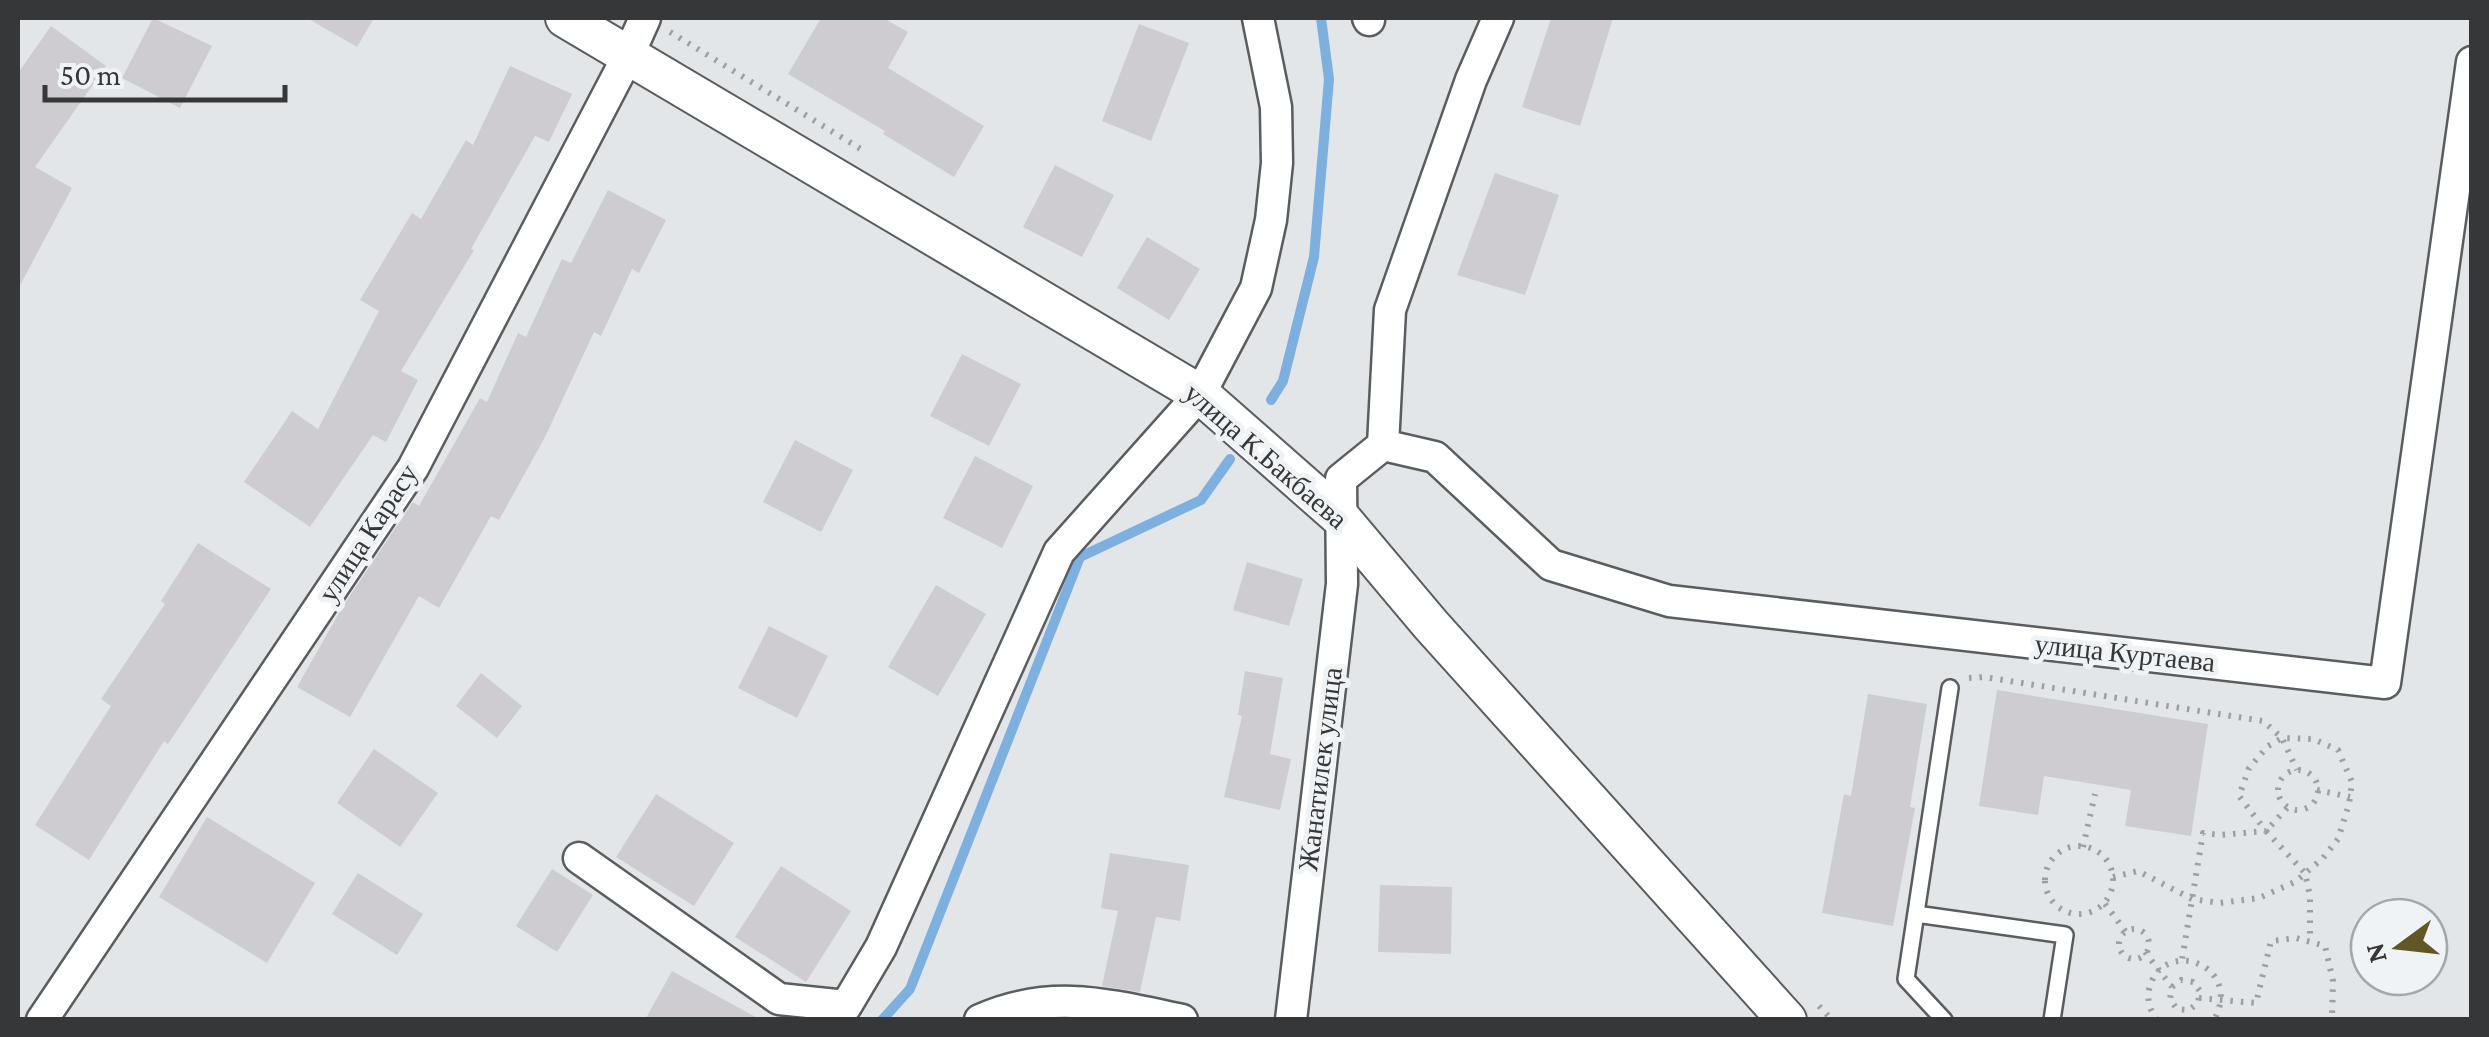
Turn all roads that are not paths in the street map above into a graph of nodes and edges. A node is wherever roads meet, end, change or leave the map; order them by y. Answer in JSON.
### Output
{"nodes":[{"id":1,"x":565,"y":18,"type":"edge"},
{"id":2,"x":645,"y":18,"type":"edge"},
{"id":3,"x":1258,"y":18,"type":"edge"},
{"id":4,"x":1498,"y":18,"type":"edge"},
{"id":5,"x":628,"y":56,"type":"junction"},
{"id":6,"x":2472,"y":62,"type":"edge"},
{"id":7,"x":1200,"y":394,"type":"junction"},
{"id":8,"x":1383,"y":445,"type":"junction"},
{"id":9,"x":1341,"y":518,"type":"junction"},
{"id":10,"x":1950,"y":688,"type":"road end"},
{"id":11,"x":579,"y":858,"type":"dead end"},
{"id":12,"x":1916,"y":914,"type":"junction"},
{"id":13,"x":42,"y":1020,"type":"edge"},
{"id":14,"x":980,"y":1020,"type":"edge"},
{"id":15,"x":1182,"y":1020,"type":"edge"},
{"id":16,"x":1292,"y":1020,"type":"edge"},
{"id":17,"x":1787,"y":1020,"type":"edge"},
{"id":18,"x":1944,"y":1020,"type":"edge"},
{"id":19,"x":2052,"y":1020,"type":"edge"}],
"edges":[{"from":1,"to":5,"type":"street","name":"улица К.Бакбаева"},
{"from":2,"to":5,"type":"street","name":"улица Карасу"},
{"from":3,"to":7,"type":"street"},
{"from":4,"to":8,"type":"street"},
{"from":5,"to":7,"type":"street","name":"улица К.Бакбаева"},
{"from":5,"to":13,"type":"street","name":"улица Карасу"},
{"from":6,"to":8,"type":"street","name":"улица Куртаева"},
{"from":7,"to":9,"type":"street","name":"улица К.Бакбаева"},
{"from":7,"to":11,"type":"street"},
{"from":8,"to":9,"type":"street"},
{"from":9,"to":16,"type":"street","name":"Жанатилек улица"},
{"from":9,"to":17,"type":"street","name":"улица К.Бакбаева"},
{"from":10,"to":12,"type":"lane"},
{"from":12,"to":18,"type":"lane"},
{"from":12,"to":19,"type":"lane"},
{"from":14,"to":15,"type":"street"}]}
